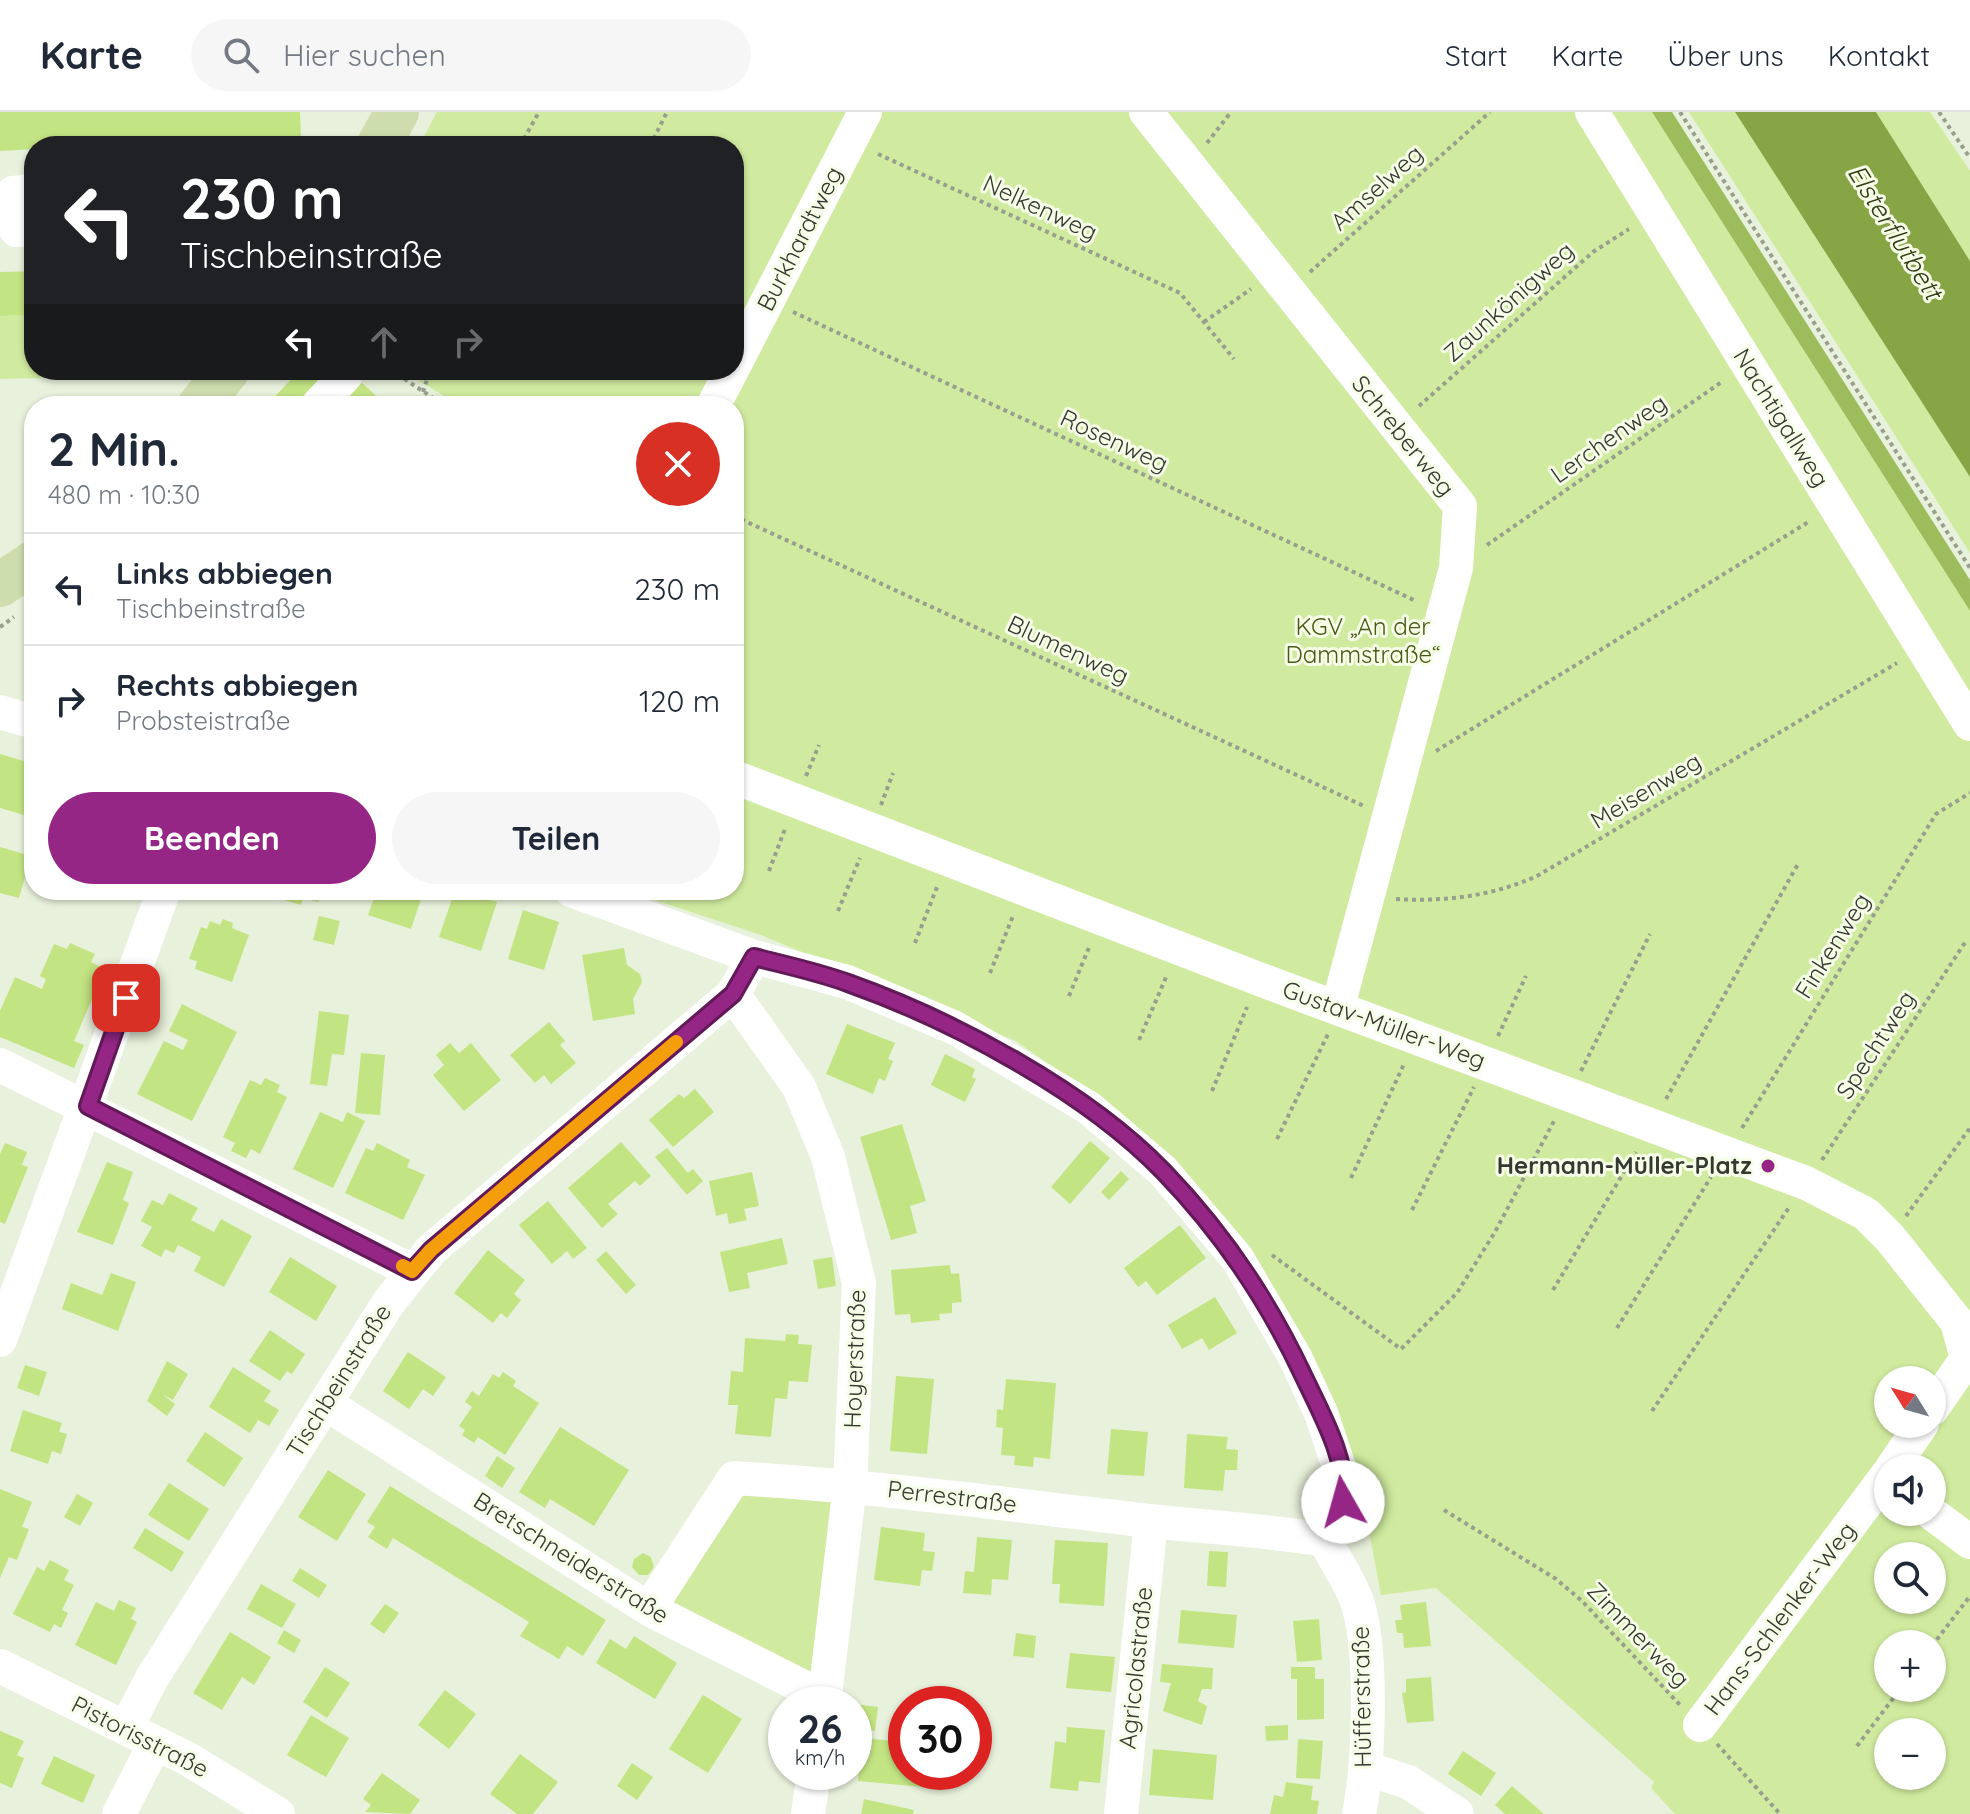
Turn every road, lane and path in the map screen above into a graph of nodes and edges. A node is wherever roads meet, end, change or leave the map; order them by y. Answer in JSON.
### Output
{"nodes":[{"id":1,"x":397,"y":112,"type":"edge"},
{"id":2,"x":539,"y":112,"type":"edge"},
{"id":3,"x":667,"y":112,"type":"edge"},
{"id":4,"x":1146,"y":112,"type":"edge"},
{"id":5,"x":1231,"y":112,"type":"edge"},
{"id":6,"x":1490,"y":112,"type":"edge"},
{"id":7,"x":1592,"y":112,"type":"edge"},
{"id":8,"x":1680,"y":112,"type":"edge"},
{"id":9,"x":1939,"y":112,"type":"edge"},
{"id":10,"x":858,"y":126,"type":"edge"},
{"id":11,"x":384,"y":136,"type":"edge"},
{"id":12,"x":526,"y":136,"type":"edge"},
{"id":13,"x":655,"y":136,"type":"edge"},
{"id":14,"x":1970,"y":158,"type":"edge"},
{"id":15,"x":1189,"y":167,"type":"junction"},
{"id":16,"x":24,"y":192,"type":"edge"},
{"id":17,"x":1655,"y":213,"type":"junction"},
{"id":18,"x":17,"y":230,"type":"edge"},
{"id":19,"x":1280,"y":283,"type":"junction"},
{"id":20,"x":768,"y":300,"type":"junction"},
{"id":21,"x":1204,"y":322,"type":"junction"},
{"id":22,"x":744,"y":347,"type":"edge"},
{"id":23,"x":1234,"y":359,"type":"dead end"},
{"id":24,"x":1748,"y":364,"type":"junction"},
{"id":25,"x":220,"y":380,"type":"edge"},
{"id":26,"x":342,"y":380,"type":"edge"},
{"id":27,"x":406,"y":380,"type":"edge"},
{"id":28,"x":427,"y":380,"type":"edge"},
{"id":29,"x":423,"y":392,"type":"junction"},
{"id":30,"x":207,"y":396,"type":"edge"},
{"id":31,"x":328,"y":396,"type":"edge"},
{"id":32,"x":429,"y":396,"type":"edge"},
{"id":33,"x":1395,"y":428,"type":"junction"},
{"id":34,"x":1836,"y":506,"type":"junction"},
{"id":35,"x":744,"y":521,"type":"edge"},
{"id":36,"x":1490,"y":543,"type":"dead end"},
{"id":37,"x":1970,"y":568,"type":"edge"},
{"id":38,"x":24,"y":569,"type":"edge"},
{"id":39,"x":0,"y":585,"type":"edge"},
{"id":40,"x":1444,"y":614,"type":"junction"},
{"id":41,"x":1923,"y":647,"type":"junction"},
{"id":42,"x":0,"y":712,"type":"edge"},
{"id":43,"x":24,"y":719,"type":"edge"},
{"id":44,"x":1970,"y":724,"type":"edge"},
{"id":45,"x":1400,"y":773,"type":"junction"},
{"id":46,"x":744,"y":781,"type":"edge"},
{"id":47,"x":1970,"y":793,"type":"edge"},
{"id":48,"x":1387,"y":817,"type":"junction"},
{"id":49,"x":949,"y":859,"type":"junction"},
{"id":50,"x":1798,"y":864,"type":"dead end"},
{"id":51,"x":1024,"y":888,"type":"junction"},
{"id":52,"x":1365,"y":898,"type":"junction"},
{"id":53,"x":160,"y":900,"type":"edge"},
{"id":54,"x":598,"y":900,"type":"edge"},
{"id":55,"x":1102,"y":917,"type":"junction"},
{"id":56,"x":1650,"y":934,"type":"dead end"},
{"id":57,"x":1966,"y":941,"type":"dead end"},
{"id":58,"x":915,"y":943,"type":"dead end"},
{"id":59,"x":1179,"y":947,"type":"junction"},
{"id":60,"x":754,"y":957,"type":"junction"},
{"id":61,"x":990,"y":973,"type":"dead end"},
{"id":62,"x":1526,"y":976,"type":"dead end"},
{"id":63,"x":1259,"y":979,"type":"junction"},
{"id":64,"x":733,"y":994,"type":"junction"},
{"id":65,"x":1069,"y":996,"type":"dead end"},
{"id":66,"x":1338,"y":1006,"type":"junction"},
{"id":67,"x":1417,"y":1037,"type":"junction"},
{"id":68,"x":1139,"y":1040,"type":"dead end"},
{"id":69,"x":1486,"y":1063,"type":"junction"},
{"id":70,"x":0,"y":1065,"type":"edge"},
{"id":71,"x":1212,"y":1091,"type":"dead end"},
{"id":72,"x":1569,"y":1094,"type":"junction"},
{"id":73,"x":88,"y":1106,"type":"junction"},
{"id":74,"x":1652,"y":1125,"type":"junction"},
{"id":75,"x":1970,"y":1128,"type":"edge"},
{"id":76,"x":1740,"y":1132,"type":"dead end"},
{"id":77,"x":1277,"y":1139,"type":"dead end"},
{"id":78,"x":1816,"y":1168,"type":"dead end"},
{"id":79,"x":1712,"y":1176,"type":"dead end"},
{"id":80,"x":1351,"y":1178,"type":"dead end"},
{"id":81,"x":1791,"y":1204,"type":"dead end"},
{"id":82,"x":1412,"y":1210,"type":"dead end"},
{"id":83,"x":1890,"y":1238,"type":"junction"},
{"id":84,"x":1272,"y":1255,"type":"dead end"},
{"id":85,"x":412,"y":1271,"type":"junction"},
{"id":86,"x":1553,"y":1290,"type":"dead end"},
{"id":87,"x":1617,"y":1328,"type":"dead end"},
{"id":88,"x":2,"y":1331,"type":"edge"},
{"id":89,"x":1946,"y":1389,"type":"edge"},
{"id":90,"x":325,"y":1403,"type":"junction"},
{"id":91,"x":1652,"y":1411,"type":"dead end"},
{"id":92,"x":850,"y":1485,"type":"junction"},
{"id":93,"x":1874,"y":1495,"type":"edge"},
{"id":94,"x":1444,"y":1510,"type":"dead end"},
{"id":95,"x":1151,"y":1521,"type":"junction"},
{"id":96,"x":1946,"y":1524,"type":"edge"},
{"id":97,"x":1325,"y":1540,"type":"junction"},
{"id":98,"x":1970,"y":1542,"type":"edge"},
{"id":99,"x":1970,"y":1596,"type":"edge"},
{"id":100,"x":649,"y":1609,"type":"junction"},
{"id":101,"x":1944,"y":1630,"type":"edge"},
{"id":102,"x":0,"y":1666,"type":"edge"},
{"id":103,"x":795,"y":1686,"type":"edge"},
{"id":104,"x":826,"y":1686,"type":"edge"},
{"id":105,"x":1890,"y":1702,"type":"edge"},
{"id":106,"x":1700,"y":1725,"type":"junction"},
{"id":107,"x":141,"y":1735,"type":"junction"},
{"id":108,"x":1857,"y":1746,"type":"dead end"},
{"id":109,"x":1365,"y":1768,"type":"junction"},
{"id":110,"x":811,"y":1790,"type":"edge"},
{"id":111,"x":119,"y":1814,"type":"edge"},
{"id":112,"x":278,"y":1814,"type":"edge"},
{"id":113,"x":808,"y":1814,"type":"edge"},
{"id":114,"x":1121,"y":1814,"type":"edge"},
{"id":115,"x":1359,"y":1814,"type":"edge"},
{"id":116,"x":1457,"y":1814,"type":"edge"},
{"id":117,"x":1780,"y":1814,"type":"edge"}],
"edges":[{"from":1,"to":11,"type":"main road"},
{"from":2,"to":12,"type":"path"},
{"from":3,"to":13,"type":"path"},
{"from":4,"to":15,"type":"street","name":"Schreberweg"},
{"from":5,"to":15,"type":"path"},
{"from":6,"to":19,"type":"path","name":"Amselweg"},
{"from":7,"to":17,"type":"street","name":"Nachtigallweg"},
{"from":8,"to":37,"type":"path"},
{"from":9,"to":14,"type":"path"},
{"from":10,"to":20,"type":"street","name":"Burkhardtweg"},
{"from":10,"to":21,"type":"path","name":"Nelkenweg"},
{"from":15,"to":19,"type":"street","name":"Schreberweg"},
{"from":16,"to":18,"type":"street"},
{"from":17,"to":24,"type":"street","name":"Nachtigallweg"},
{"from":17,"to":33,"type":"path","name":"Zaunkönigweg"},
{"from":19,"to":21,"type":"path"},
{"from":19,"to":33,"type":"street","name":"Schreberweg"},
{"from":20,"to":22,"type":"street","name":"Burkhardtweg"},
{"from":20,"to":40,"type":"path","name":"Rosenweg"},
{"from":21,"to":23,"type":"path","name":"Nelkenweg"},
{"from":24,"to":34,"type":"street","name":"Nachtigallweg"},
{"from":24,"to":36,"type":"path","name":"Lerchenweg"},
{"from":25,"to":30,"type":"main road"},
{"from":26,"to":31,"type":"street"},
{"from":27,"to":29,"type":"path"},
{"from":28,"to":29,"type":"path"},
{"from":29,"to":32,"type":"path"},
{"from":33,"to":40,"type":"street","name":"Schreberweg"},
{"from":34,"to":41,"type":"street","name":"Nachtigallweg"},
{"from":34,"to":45,"type":"path"},
{"from":35,"to":48,"type":"path","name":"Blumenweg"},
{"from":38,"to":39,"type":"main road"},
{"from":40,"to":45,"type":"street","name":"Schreberweg"},
{"from":41,"to":44,"type":"street","name":"Nachtigallweg"},
{"from":41,"to":52,"type":"path","name":"Meisenweg"},
{"from":42,"to":43,"type":"street"},
{"from":45,"to":48,"type":"street","name":"Schreberweg"},
{"from":46,"to":49,"type":"street","name":"Gustav-Müller-Weg"},
{"from":47,"to":76,"type":"path","name":"Finkenweg"},
{"from":48,"to":52,"type":"street","name":"Schreberweg"},
{"from":49,"to":51,"type":"street","name":"Gustav-Müller-Weg"},
{"from":49,"to":58,"type":"path"},
{"from":50,"to":74,"type":"path"},
{"from":51,"to":55,"type":"street","name":"Gustav-Müller-Weg"},
{"from":51,"to":61,"type":"path"},
{"from":52,"to":66,"type":"street","name":"Schreberweg"},
{"from":53,"to":73,"type":"street"},
{"from":54,"to":60,"type":"street"},
{"from":55,"to":59,"type":"street","name":"Gustav-Müller-Weg"},
{"from":55,"to":65,"type":"path"},
{"from":56,"to":72,"type":"path"},
{"from":57,"to":78,"type":"path","name":"Spechtweg"},
{"from":59,"to":63,"type":"street","name":"Gustav-Müller-Weg"},
{"from":59,"to":68,"type":"path"},
{"from":60,"to":64,"type":"street","name":"Tischbeinstraße"},
{"from":60,"to":97,"type":"street"},
{"from":62,"to":69,"type":"path"},
{"from":63,"to":66,"type":"street","name":"Gustav-Müller-Weg"},
{"from":63,"to":71,"type":"path"},
{"from":64,"to":85,"type":"street","name":"Tischbeinstraße"},
{"from":64,"to":92,"type":"street","name":"Hoyerstraße"},
{"from":66,"to":67,"type":"street","name":"Gustav-Müller-Weg"},
{"from":66,"to":77,"type":"path"},
{"from":67,"to":69,"type":"street","name":"Gustav-Müller-Weg"},
{"from":67,"to":80,"type":"path"},
{"from":69,"to":72,"type":"street","name":"Gustav-Müller-Weg"},
{"from":69,"to":82,"type":"path"},
{"from":70,"to":73,"type":"street"},
{"from":72,"to":74,"type":"street","name":"Gustav-Müller-Weg"},
{"from":72,"to":84,"type":"path"},
{"from":73,"to":85,"type":"street"},
{"from":73,"to":88,"type":"street"},
{"from":74,"to":83,"type":"street","name":"Gustav-Müller-Weg"},
{"from":74,"to":86,"type":"path"},
{"from":75,"to":83,"type":"path"},
{"from":79,"to":87,"type":"path"},
{"from":81,"to":91,"type":"path"},
{"from":83,"to":89,"type":"street","name":"Gustav-Müller-Weg"},
{"from":85,"to":90,"type":"street","name":"Tischbeinstraße"},
{"from":90,"to":100,"type":"street","name":"Bretschneiderstraße"},
{"from":90,"to":107,"type":"street","name":"Tischbeinstraße"},
{"from":92,"to":95,"type":"street","name":"Perrestraße"},
{"from":92,"to":100,"type":"street","name":"Perrestraße"},
{"from":92,"to":104,"type":"street","name":"Hoyerstraße"},
{"from":93,"to":106,"type":"street","name":"Hans-Schlenker-Weg"},
{"from":94,"to":106,"type":"path","name":"Zimmerweg"},
{"from":95,"to":97,"type":"street","name":"Perrestraße"},
{"from":95,"to":114,"type":"street","name":"Agricolastraße"},
{"from":96,"to":98,"type":"street"},
{"from":97,"to":109,"type":"street","name":"Hüfferstraße"},
{"from":99,"to":101,"type":"path"},
{"from":100,"to":103,"type":"street","name":"Bretschneiderstraße"},
{"from":102,"to":107,"type":"street","name":"Pistorisstraße"},
{"from":105,"to":108,"type":"path"},
{"from":106,"to":117,"type":"path","name":"Zimmerweg"},
{"from":107,"to":111,"type":"street","name":"Tischbeinstraße"},
{"from":107,"to":112,"type":"street","name":"Pistorisstraße"},
{"from":109,"to":115,"type":"street","name":"Hüfferstraße"},
{"from":109,"to":116,"type":"street"},
{"from":110,"to":113,"type":"street"}]}
